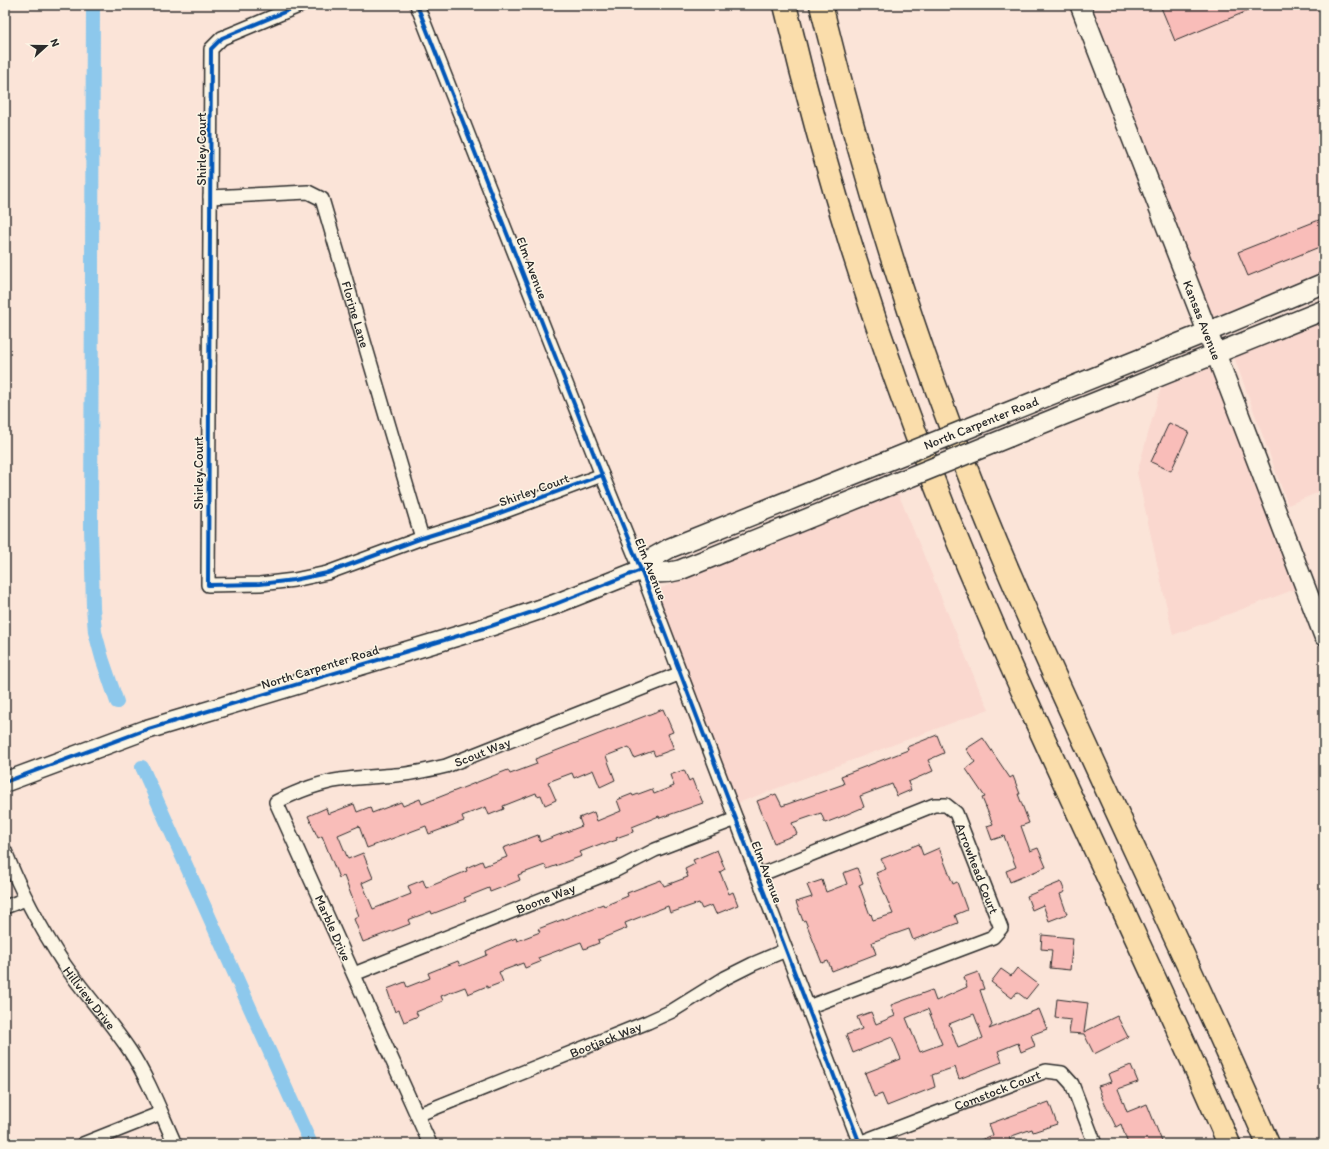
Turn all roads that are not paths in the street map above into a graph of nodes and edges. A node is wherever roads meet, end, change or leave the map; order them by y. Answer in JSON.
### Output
{"nodes":[{"id":1,"x":301,"y":5,"type":"edge"},
{"id":2,"x":417,"y":5,"type":"edge"},
{"id":3,"x":785,"y":5,"type":"edge"},
{"id":4,"x":821,"y":5,"type":"edge"},
{"id":5,"x":1080,"y":5,"type":"edge"},
{"id":6,"x":210,"y":197,"type":"junction"},
{"id":7,"x":1324,"y":283,"type":"edge"},
{"id":8,"x":1324,"y":310,"type":"edge"},
{"id":9,"x":1207,"y":332,"type":"junction"},
{"id":10,"x":1216,"y":354,"type":"junction"},
{"id":11,"x":602,"y":475,"type":"junction"},
{"id":12,"x":422,"y":538,"type":"junction"},
{"id":13,"x":641,"y":570,"type":"junction"},
{"id":14,"x":1324,"y":636,"type":"edge"},
{"id":15,"x":681,"y":674,"type":"junction"},
{"id":16,"x":5,"y":782,"type":"edge"},
{"id":17,"x":276,"y":802,"type":"joint"},
{"id":18,"x":736,"y":819,"type":"junction"},
{"id":19,"x":5,"y":851,"type":"edge"},
{"id":20,"x":758,"y":876,"type":"junction"},
{"id":21,"x":26,"y":899,"type":"junction"},
{"id":22,"x":5,"y":907,"type":"edge"},
{"id":23,"x":786,"y":950,"type":"junction"},
{"id":24,"x":354,"y":974,"type":"junction"},
{"id":25,"x":808,"y":1007,"type":"junction"},
{"id":26,"x":162,"y":1113,"type":"junction"},
{"id":27,"x":417,"y":1115,"type":"junction"},
{"id":28,"x":860,"y":1143,"type":"edge"},
{"id":29,"x":83,"y":1144,"type":"edge"},
{"id":30,"x":175,"y":1144,"type":"edge"},
{"id":31,"x":430,"y":1144,"type":"edge"},
{"id":32,"x":1095,"y":1144,"type":"edge"},
{"id":33,"x":1229,"y":1144,"type":"edge"},
{"id":34,"x":1268,"y":1144,"type":"edge"}],
"edges":[{"from":1,"to":6,"type":"street","name":"Shirley Court"},
{"from":2,"to":11,"type":"street","name":"Elm Avenue"},
{"from":3,"to":33,"type":"highway"},
{"from":4,"to":34,"type":"highway"},
{"from":5,"to":9,"type":"main road","name":"Kansas Avenue"},
{"from":6,"to":12,"type":"street","name":"Florine Lane"},
{"from":6,"to":12,"type":"street","name":"Shirley Court"},
{"from":7,"to":9,"type":"main road","name":"North Carpenter Road"},
{"from":8,"to":10,"type":"main road","name":"North Carpenter Road"},
{"from":9,"to":10,"type":"main road","name":"Kansas Avenue"},
{"from":9,"to":13,"type":"main road","name":"North Carpenter Road","bridge":true},
{"from":10,"to":13,"type":"main road","name":"North Carpenter Road","bridge":true},
{"from":10,"to":14,"type":"main road","name":"Kansas Avenue"},
{"from":11,"to":12,"type":"street","name":"Shirley Court"},
{"from":11,"to":13,"type":"street","name":"Elm Avenue"},
{"from":13,"to":15,"type":"street","name":"Elm Avenue"},
{"from":13,"to":16,"type":"main road","name":"North Carpenter Road"},
{"from":15,"to":17,"type":"street","name":"Scout Way"},
{"from":15,"to":18,"type":"street","name":"Elm Avenue"},
{"from":17,"to":24,"type":"street","name":"Marble Drive"},
{"from":18,"to":20,"type":"street","name":"Elm Avenue"},
{"from":18,"to":24,"type":"street","name":"Boone Way"},
{"from":19,"to":21,"type":"street","name":"Hillview Drive"},
{"from":20,"to":23,"type":"street","name":"Elm Avenue"},
{"from":20,"to":25,"type":"street","name":"Arrowhead Court"},
{"from":21,"to":22,"type":"street"},
{"from":21,"to":26,"type":"street","name":"Hillview Drive"},
{"from":23,"to":25,"type":"street","name":"Elm Avenue"},
{"from":23,"to":27,"type":"street","name":"Bootjack Way"},
{"from":24,"to":27,"type":"street","name":"Marble Drive"},
{"from":25,"to":28,"type":"street","name":"Elm Avenue"},
{"from":26,"to":29,"type":"street"},
{"from":26,"to":30,"type":"street","name":"Hillview Drive"},
{"from":27,"to":31,"type":"street","name":"Marble Drive"},
{"from":28,"to":32,"type":"street","name":"Comstock Court"}]}
